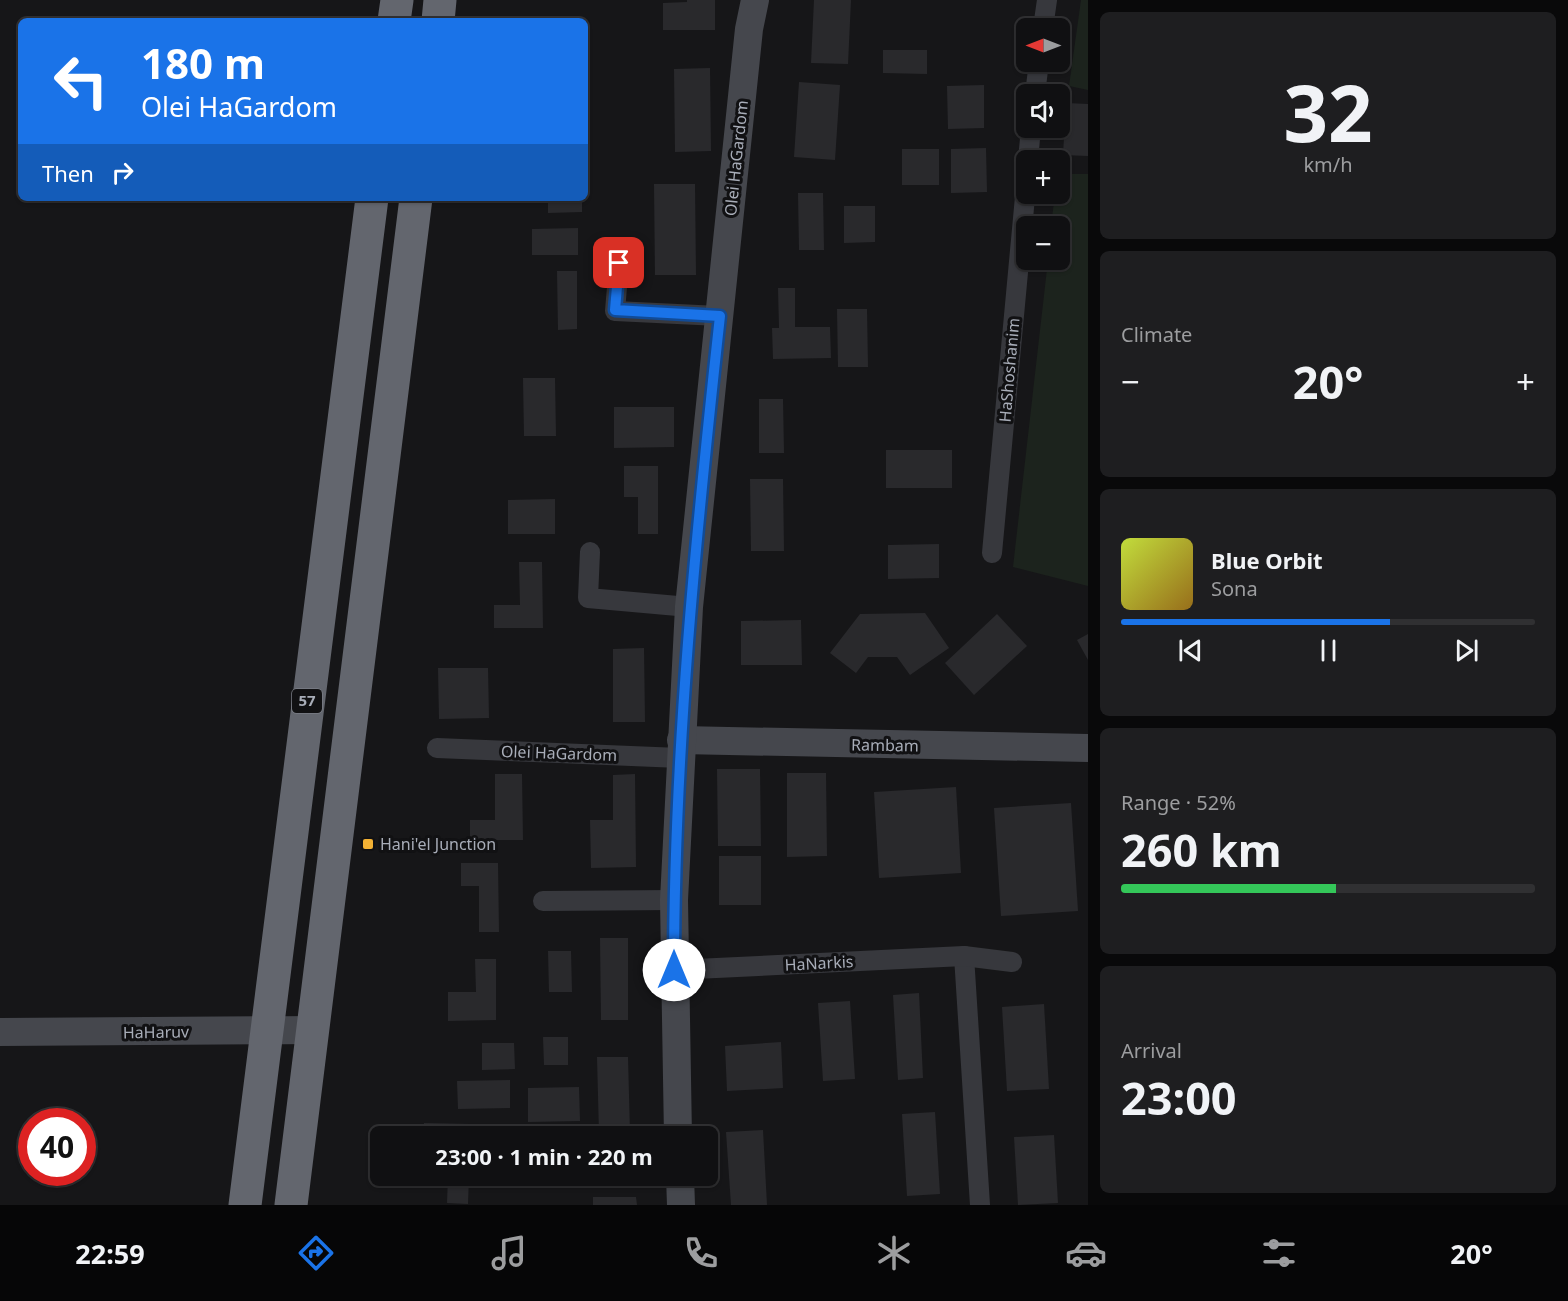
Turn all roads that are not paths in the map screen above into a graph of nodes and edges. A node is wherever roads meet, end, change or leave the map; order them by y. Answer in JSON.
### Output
{"nodes":[{"id":1,"x":397,"y":0,"type":"edge"},
{"id":2,"x":440,"y":0,"type":"edge"},
{"id":3,"x":755,"y":0,"type":"edge"},
{"id":4,"x":1047,"y":0,"type":"edge"},
{"id":5,"x":394,"y":18,"type":"edge"},
{"id":6,"x":438,"y":18,"type":"edge"},
{"id":7,"x":1044,"y":18,"type":"edge"},
{"id":8,"x":372,"y":201,"type":"edge"},
{"id":9,"x":416,"y":201,"type":"edge"},
{"id":10,"x":1024,"y":204,"type":"edge"},
{"id":11,"x":619,"y":263,"type":"dead end"},
{"id":12,"x":720,"y":316,"type":"junction"},
{"id":13,"x":590,"y":552,"type":"dead end"},
{"id":14,"x":992,"y":553,"type":"dead end"},
{"id":15,"x":689,"y":607,"type":"junction"},
{"id":16,"x":437,"y":748,"type":"dead end"},
{"id":17,"x":1088,"y":748,"type":"edge"},
{"id":18,"x":681,"y":749,"type":"junction"},
{"id":19,"x":674,"y":900,"type":"junction"},
{"id":20,"x":543,"y":901,"type":"dead end"},
{"id":21,"x":964,"y":956,"type":"junction"},
{"id":22,"x":1012,"y":962,"type":"dead end"},
{"id":23,"x":674,"y":970,"type":"junction"},
{"id":24,"x":268,"y":1029,"type":"junction"},
{"id":25,"x":313,"y":1030,"type":"junction"},
{"id":26,"x":0,"y":1032,"type":"edge"},
{"id":27,"x":678,"y":1126,"type":"edge"},
{"id":28,"x":680,"y":1186,"type":"edge"},
{"id":29,"x":245,"y":1205,"type":"edge"},
{"id":30,"x":291,"y":1205,"type":"edge"},
{"id":31,"x":681,"y":1205,"type":"edge"},
{"id":32,"x":980,"y":1205,"type":"edge"}],
"edges":[{"from":1,"to":5,"type":"highway"},
{"from":2,"to":6,"type":"highway"},
{"from":3,"to":12,"type":"street","name":"Olei HaGardom"},
{"from":4,"to":7,"type":"street"},
{"from":8,"to":24,"type":"highway","number":"57"},
{"from":9,"to":25,"type":"highway"},
{"from":10,"to":14,"type":"street","name":"HaShoshanim"},
{"from":11,"to":12,"type":"street"},
{"from":12,"to":15,"type":"street","name":"Olei HaGardom"},
{"from":13,"to":15,"type":"street"},
{"from":15,"to":18,"type":"street","name":"Olei HaGardom"},
{"from":16,"to":18,"type":"street","name":"Olei HaGardom"},
{"from":17,"to":18,"type":"street","name":"Rambam"},
{"from":18,"to":19,"type":"street","name":"Olei HaGardom"},
{"from":19,"to":20,"type":"street"},
{"from":19,"to":23,"type":"street","name":"Olei HaGardom"},
{"from":21,"to":22,"type":"street","name":"HaNarkis"},
{"from":21,"to":23,"type":"street","name":"HaNarkis"},
{"from":21,"to":32,"type":"street"},
{"from":23,"to":27,"type":"street","name":"Olei HaGardom"},
{"from":24,"to":25,"type":"street","name":"HaHaruv"},
{"from":24,"to":26,"type":"street","name":"HaHaruv"},
{"from":24,"to":29,"type":"highway","number":"57"},
{"from":25,"to":30,"type":"highway"},
{"from":28,"to":31,"type":"street"}]}
